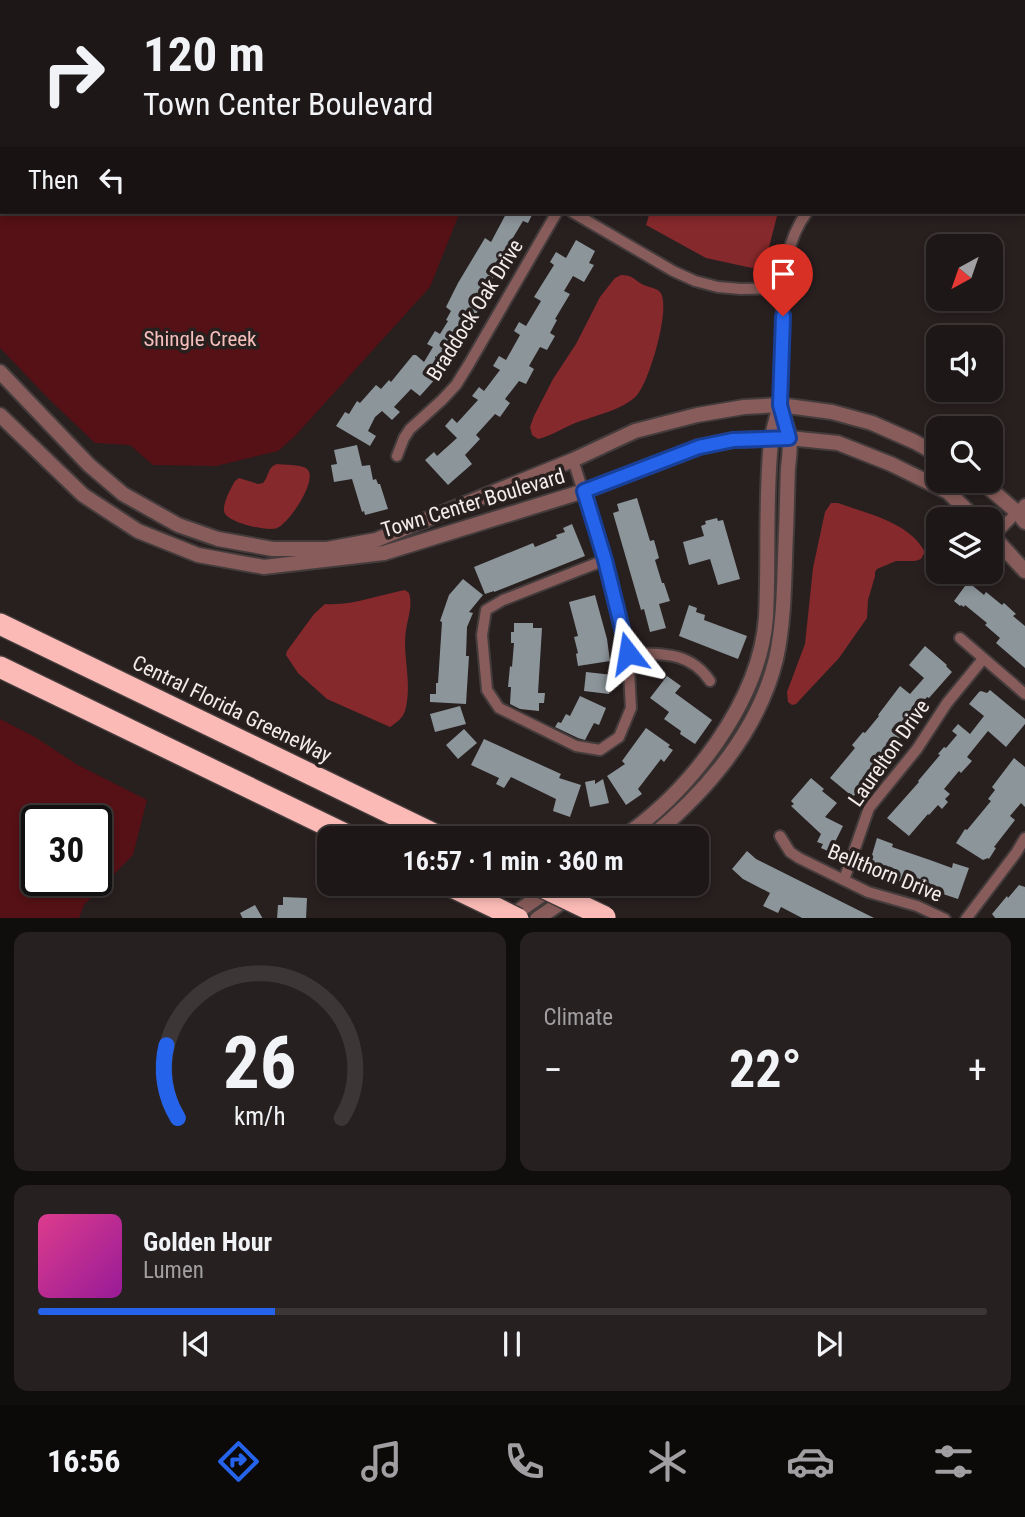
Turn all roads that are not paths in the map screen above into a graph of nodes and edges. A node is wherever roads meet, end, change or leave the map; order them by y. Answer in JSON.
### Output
{"nodes":[{"id":1,"x":556,"y":214,"type":"edge"},
{"id":2,"x":575,"y":214,"type":"edge"},
{"id":3,"x":806,"y":214,"type":"edge"},
{"id":4,"x":783,"y":288,"type":"junction"},
{"id":5,"x":0,"y":372,"type":"edge"},
{"id":6,"x":780,"y":405,"type":"junction"},
{"id":7,"x":0,"y":415,"type":"edge"},
{"id":8,"x":789,"y":438,"type":"junction"},
{"id":9,"x":771,"y":439,"type":"junction"},
{"id":10,"x":926,"y":448,"type":"edge"},
{"id":11,"x":397,"y":456,"type":"dead end"},
{"id":12,"x":573,"y":460,"type":"junction"},
{"id":13,"x":584,"y":491,"type":"junction"},
{"id":14,"x":997,"y":493,"type":"edge"},
{"id":15,"x":963,"y":507,"type":"edge"},
{"id":16,"x":1023,"y":513,"type":"edge"},
{"id":17,"x":1003,"y":527,"type":"edge"},
{"id":18,"x":1003,"y":547,"type":"edge"},
{"id":19,"x":605,"y":560,"type":"junction"},
{"id":20,"x":1025,"y":571,"type":"edge"},
{"id":21,"x":0,"y":624,"type":"edge"},
{"id":22,"x":960,"y":638,"type":"dead end"},
{"id":23,"x":628,"y":653,"type":"junction"},
{"id":24,"x":984,"y":659,"type":"junction"},
{"id":25,"x":0,"y":667,"type":"edge"},
{"id":26,"x":710,"y":681,"type":"dead end"},
{"id":27,"x":1025,"y":694,"type":"edge"},
{"id":28,"x":327,"y":826,"type":"edge"},
{"id":29,"x":417,"y":826,"type":"edge"},
{"id":30,"x":637,"y":826,"type":"edge"},
{"id":31,"x":663,"y":826,"type":"edge"},
{"id":32,"x":780,"y":836,"type":"dead end"},
{"id":33,"x":1025,"y":838,"type":"edge"},
{"id":34,"x":844,"y":880,"type":"junction"},
{"id":35,"x":469,"y":896,"type":"edge"},
{"id":36,"x":535,"y":896,"type":"edge"},
{"id":37,"x":561,"y":896,"type":"edge"},
{"id":38,"x":571,"y":896,"type":"edge"},
{"id":39,"x":503,"y":914,"type":"edge"},
{"id":40,"x":538,"y":918,"type":"edge"},
{"id":41,"x":606,"y":918,"type":"edge"},
{"id":42,"x":943,"y":918,"type":"edge"},
{"id":43,"x":967,"y":918,"type":"edge"}],
"edges":[{"from":1,"to":11,"type":"street","name":"Braddock Oak Drive"},
{"from":2,"to":4,"type":"street"},
{"from":3,"to":4,"type":"street"},
{"from":4,"to":6,"type":"street"},
{"from":5,"to":12,"type":"street","name":"Town Center Boulevard"},
{"from":6,"to":8,"type":"street"},
{"from":6,"to":9,"type":"street"},
{"from":6,"to":10,"type":"street","name":"Town Center Boulevard"},
{"from":6,"to":12,"type":"street","name":"Town Center Boulevard"},
{"from":7,"to":13,"type":"street","name":"Town Center Boulevard"},
{"from":8,"to":9,"type":"street","name":"Town Center Boulevard"},
{"from":8,"to":15,"type":"street","name":"Town Center Boulevard"},
{"from":8,"to":31,"type":"street"},
{"from":9,"to":13,"type":"street","name":"Town Center Boulevard"},
{"from":9,"to":30,"type":"street"},
{"from":12,"to":13,"type":"street"},
{"from":13,"to":19,"type":"street"},
{"from":14,"to":16,"type":"street"},
{"from":16,"to":17,"type":"street"},
{"from":18,"to":20,"type":"street"},
{"from":19,"to":23,"type":"street"},
{"from":19,"to":23,"type":"street"},
{"from":21,"to":29,"type":"highway","name":"Central Florida GreeneWay"},
{"from":22,"to":24,"type":"street"},
{"from":23,"to":26,"type":"street"},
{"from":24,"to":27,"type":"street"},
{"from":24,"to":34,"type":"street","name":"Laurelton Drive"},
{"from":25,"to":28,"type":"highway"},
{"from":32,"to":34,"type":"street","name":"Bellthorn Drive"},
{"from":33,"to":43,"type":"street"},
{"from":34,"to":42,"type":"street","name":"Bellthorn Drive"},
{"from":35,"to":39,"type":"highway"},
{"from":36,"to":39,"type":"street"},
{"from":37,"to":41,"type":"highway","bridge":true},
{"from":38,"to":40,"type":"street"}]}
